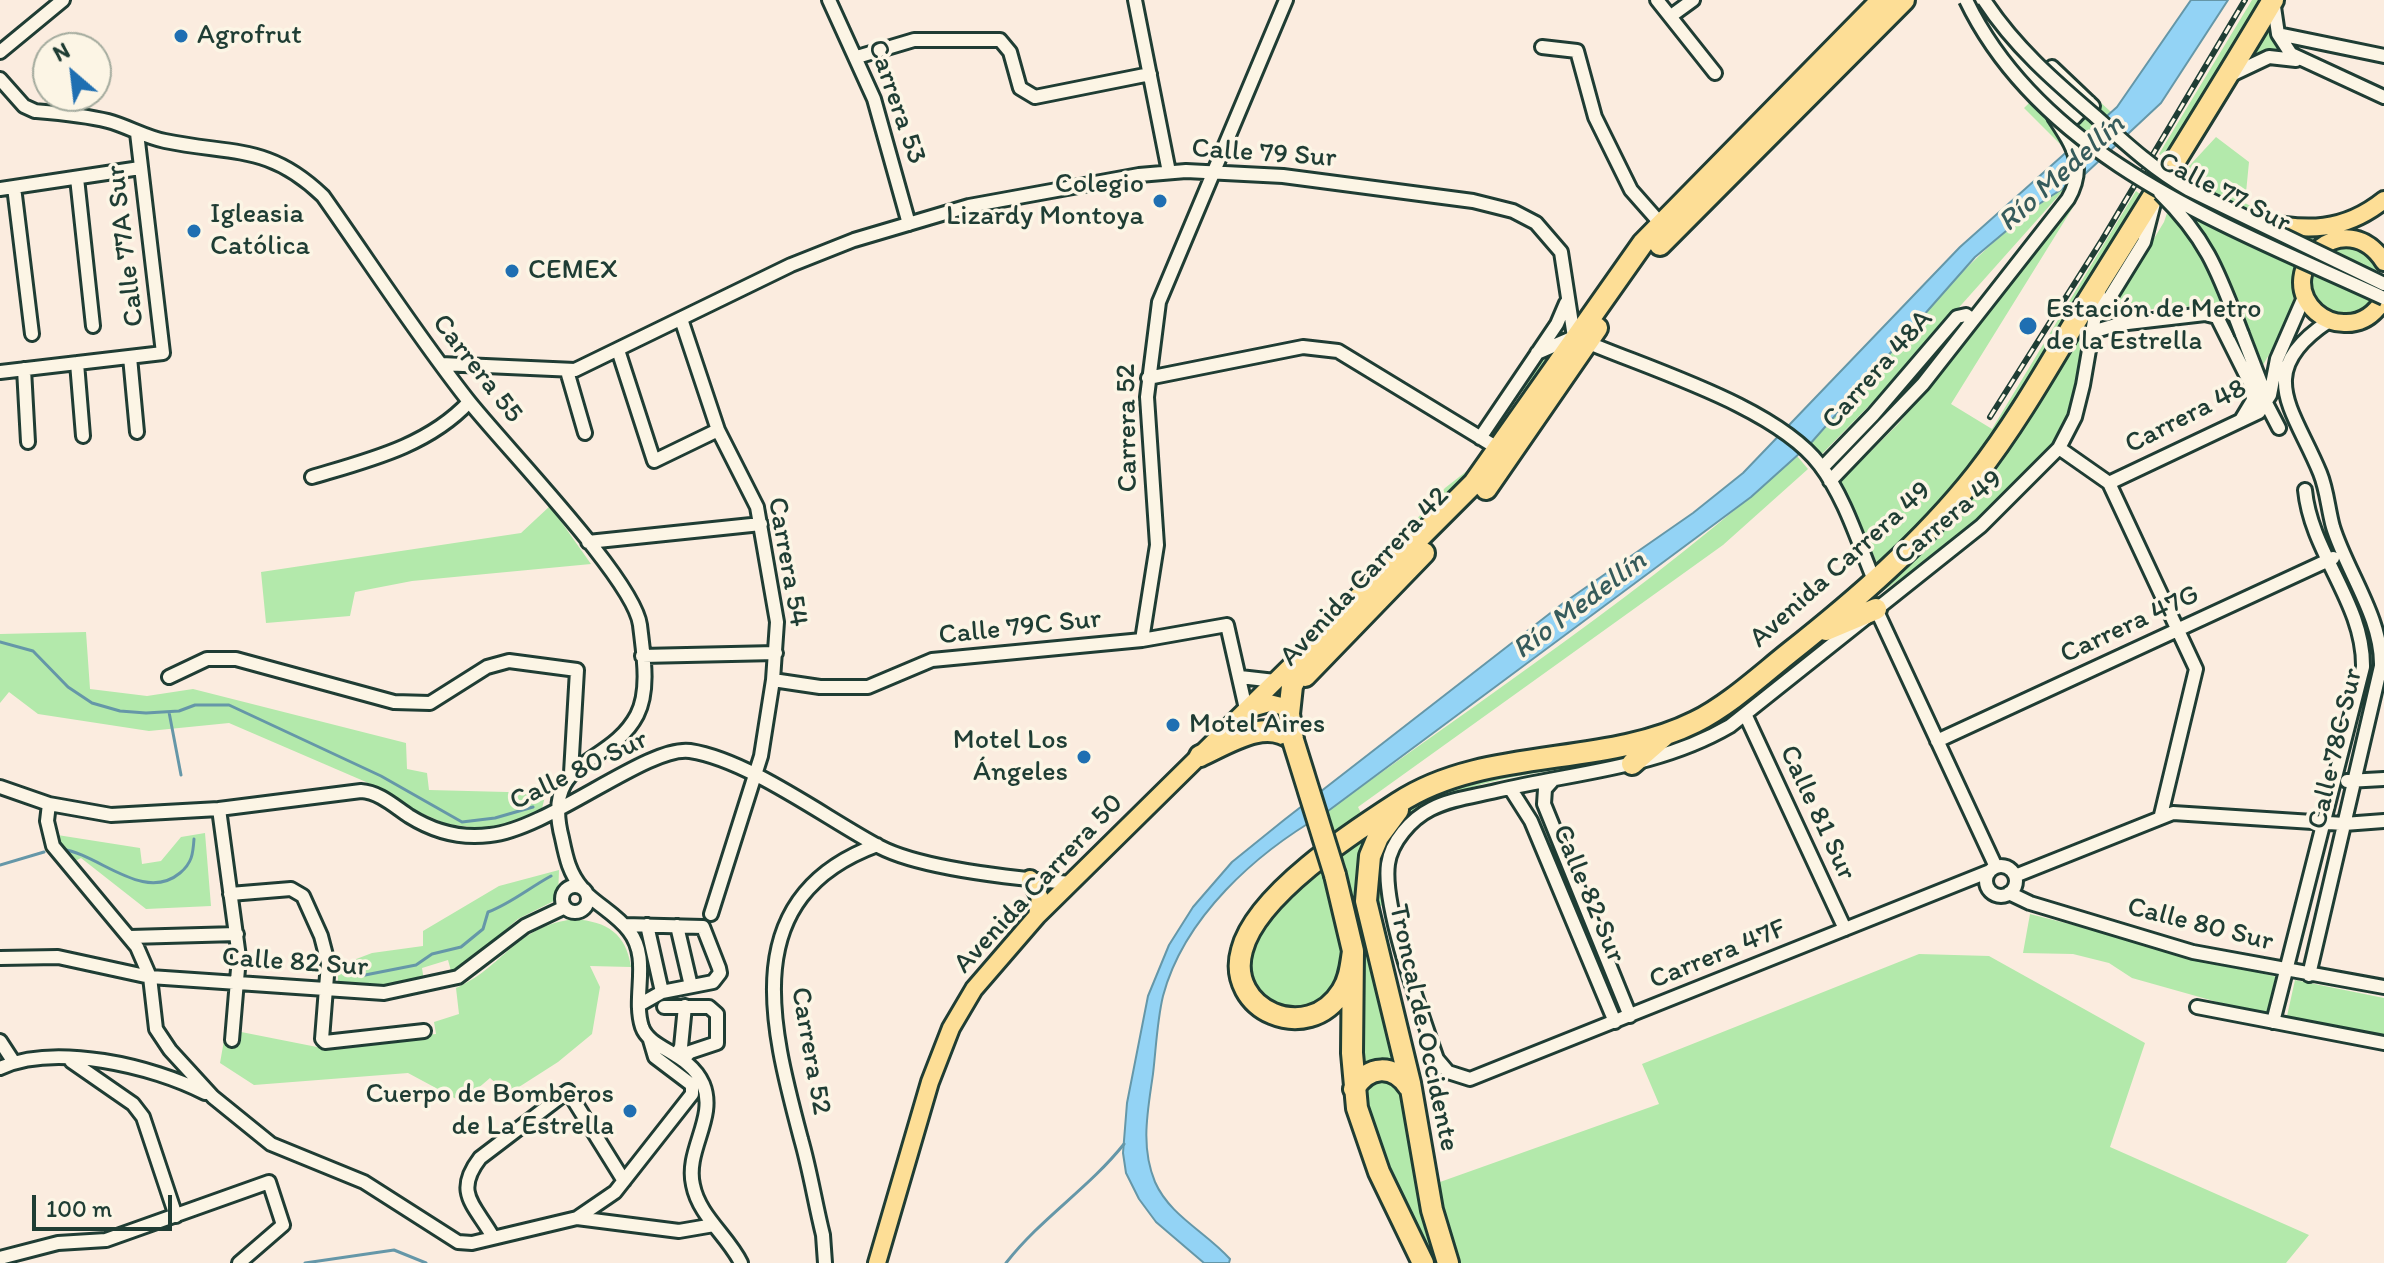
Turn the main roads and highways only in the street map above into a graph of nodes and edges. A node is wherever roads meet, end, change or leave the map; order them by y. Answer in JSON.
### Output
{"nodes":[{"id":1,"x":1882,"y":0,"type":"edge"},
{"id":2,"x":1904,"y":0,"type":"edge"},
{"id":3,"x":2273,"y":0,"type":"edge"},
{"id":4,"x":2384,"y":200,"type":"edge"},
{"id":5,"x":2384,"y":215,"type":"edge"},
{"id":6,"x":2250,"y":219,"type":"road end"},
{"id":7,"x":2340,"y":239,"type":"junction"},
{"id":8,"x":2384,"y":250,"type":"edge"},
{"id":9,"x":2384,"y":261,"type":"edge"},
{"id":10,"x":2384,"y":298,"type":"edge"},
{"id":11,"x":2367,"y":318,"type":"junction"},
{"id":12,"x":2384,"y":324,"type":"edge"},
{"id":13,"x":1581,"y":340,"type":"junction"},
{"id":14,"x":1546,"y":391,"type":"junction"},
{"id":15,"x":1876,"y":609,"type":"road end"},
{"id":16,"x":1811,"y":636,"type":"junction"},
{"id":17,"x":1314,"y":643,"type":"junction"},
{"id":18,"x":1289,"y":708,"type":"junction"},
{"id":19,"x":1246,"y":709,"type":"junction"},
{"id":20,"x":1667,"y":734,"type":"junction"},
{"id":21,"x":1293,"y":740,"type":"junction"},
{"id":22,"x":1200,"y":756,"type":"junction"},
{"id":23,"x":1632,"y":764,"type":"road end"},
{"id":24,"x":1437,"y":782,"type":"junction"},
{"id":25,"x":1030,"y":879,"type":"road end"},
{"id":26,"x":1037,"y":916,"type":"junction"},
{"id":27,"x":1353,"y":951,"type":"junction"},
{"id":28,"x":1354,"y":1089,"type":"junction"},
{"id":29,"x":1412,"y":1095,"type":"junction"},
{"id":30,"x":877,"y":1263,"type":"edge"},
{"id":31,"x":1423,"y":1263,"type":"edge"},
{"id":32,"x":1448,"y":1263,"type":"edge"}],
"edges":[{"from":1,"to":13,"type":"highway","name":"Avenida Carrera 42"},
{"from":2,"to":13,"type":"highway","name":"Avenida Carrera 42"},
{"from":3,"to":16,"type":"highway","name":"Avenida Carrera 49"},
{"from":4,"to":6,"type":"main road","bridge":true},
{"from":5,"to":7,"type":"main road"},
{"from":7,"to":9,"type":"main road"},
{"from":7,"to":11,"type":"main road"},
{"from":8,"to":9,"type":"main road"},
{"from":10,"to":11,"type":"main road"},
{"from":11,"to":12,"type":"main road"},
{"from":13,"to":14,"type":"highway","name":"Avenida Carrera 42"},
{"from":14,"to":17,"type":"highway","name":"Avenida Carrera 42"},
{"from":14,"to":18,"type":"highway","name":"Avenida Carrera 42"},
{"from":15,"to":16,"type":"highway"},
{"from":16,"to":20,"type":"highway","name":"Avenida Carrera 49"},
{"from":17,"to":18,"type":"highway","name":"Avenida Carrera 42"},
{"from":17,"to":19,"type":"main road","name":"Avenida Carrera 50"},
{"from":18,"to":19,"type":"main road"},
{"from":18,"to":21,"type":"highway","name":"Troncal de Occidente"},
{"from":19,"to":22,"type":"main road","name":"Avenida Carrera 50"},
{"from":20,"to":23,"type":"highway"},
{"from":20,"to":24,"type":"highway","name":"Avenida Carrera 49"},
{"from":21,"to":22,"type":"highway"},
{"from":21,"to":27,"type":"highway","name":"Troncal de Occidente","bridge":true},
{"from":22,"to":26,"type":"main road","name":"Avenida Carrera 50"},
{"from":24,"to":27,"type":"highway"},
{"from":24,"to":29,"type":"highway","name":"Troncal de Occidente"},
{"from":25,"to":26,"type":"main road"},
{"from":26,"to":30,"type":"main road","name":"Avenida Carrera 50"},
{"from":27,"to":28,"type":"highway","name":"Troncal de Occidente"},
{"from":28,"to":29,"type":"highway"},
{"from":28,"to":31,"type":"highway","name":"Troncal de Occidente"},
{"from":29,"to":32,"type":"highway","name":"Troncal de Occidente"}]}
